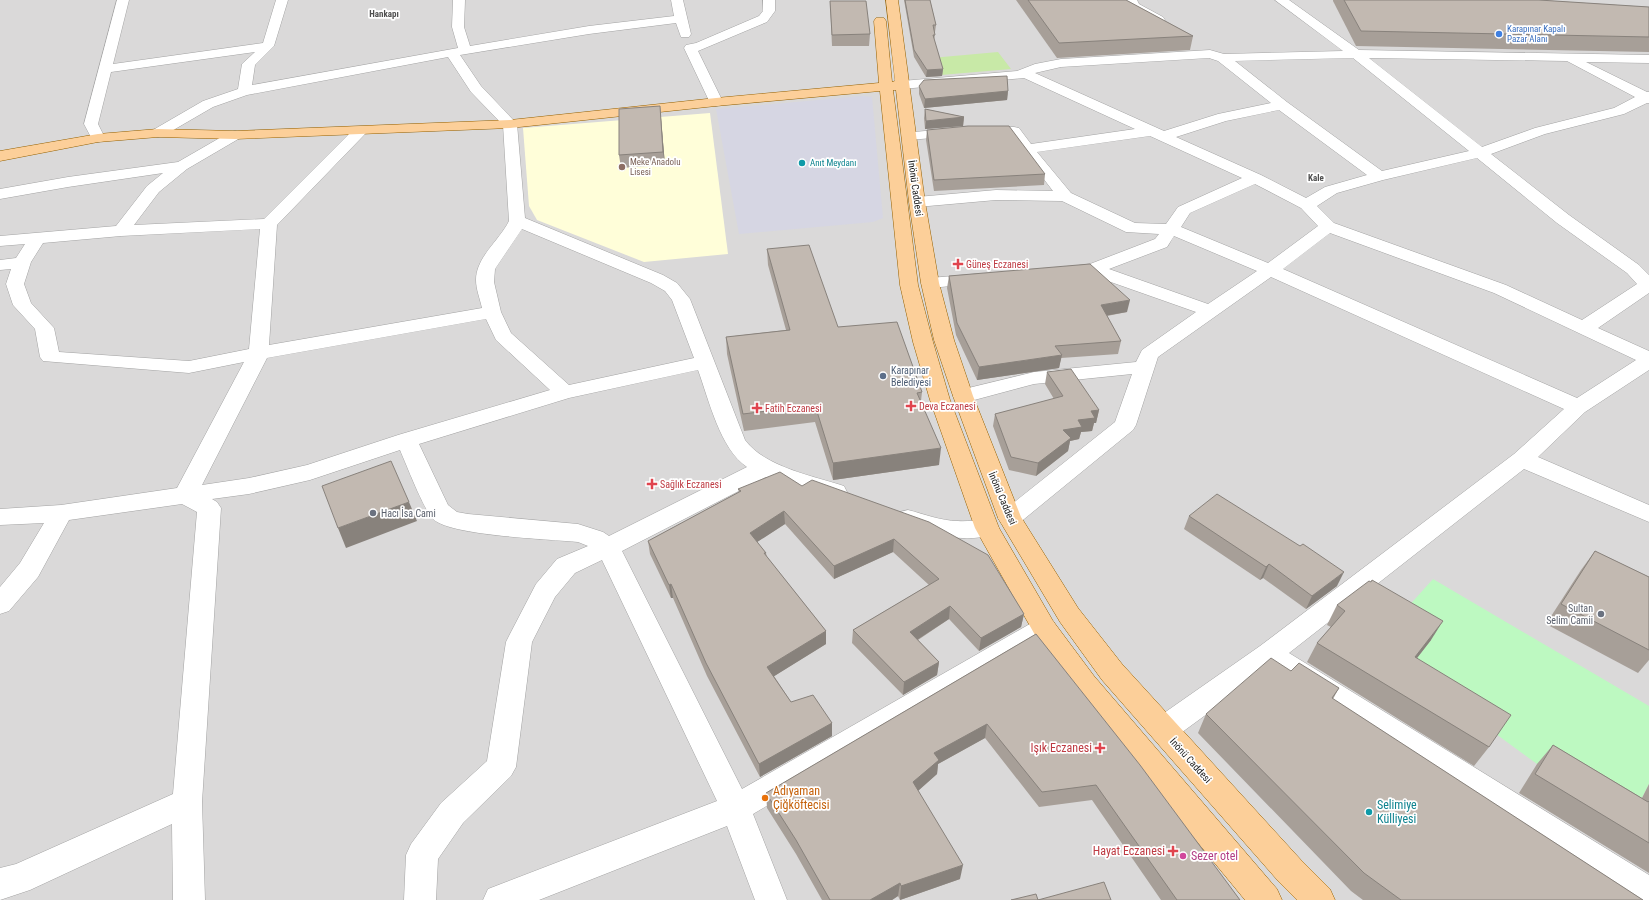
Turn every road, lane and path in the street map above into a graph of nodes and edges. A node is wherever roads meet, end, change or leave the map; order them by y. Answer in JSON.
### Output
{"nodes":[{"id":1,"x":123,"y":0,"type":"edge"},
{"id":2,"x":282,"y":0,"type":"edge"},
{"id":3,"x":459,"y":0,"type":"edge"},
{"id":4,"x":677,"y":0,"type":"edge"},
{"id":5,"x":770,"y":0,"type":"edge"},
{"id":6,"x":878,"y":0,"type":"edge"},
{"id":7,"x":892,"y":0,"type":"edge"},
{"id":8,"x":1131,"y":0,"type":"edge"},
{"id":9,"x":1281,"y":0,"type":"edge"},
{"id":10,"x":681,"y":19,"type":"junction"},
{"id":11,"x":1167,"y":25,"type":"edge"},
{"id":12,"x":1192,"y":42,"type":"dead end"},
{"id":13,"x":268,"y":46,"type":"junction"},
{"id":14,"x":690,"y":48,"type":"junction"},
{"id":15,"x":458,"y":52,"type":"junction"},
{"id":16,"x":1356,"y":54,"type":"junction"},
{"id":17,"x":1217,"y":56,"type":"junction"},
{"id":18,"x":1567,"y":57,"type":"junction"},
{"id":19,"x":1649,"y":59,"type":"edge"},
{"id":20,"x":105,"y":69,"type":"junction"},
{"id":21,"x":1026,"y":74,"type":"junction"},
{"id":22,"x":894,"y":85,"type":"junction"},
{"id":23,"x":244,"y":91,"type":"junction"},
{"id":24,"x":1648,"y":98,"type":"edge"},
{"id":25,"x":716,"y":102,"type":"junction"},
{"id":26,"x":1282,"y":105,"type":"junction"},
{"id":27,"x":510,"y":124,"type":"junction"},
{"id":28,"x":360,"y":131,"type":"junction"},
{"id":29,"x":158,"y":133,"type":"junction"},
{"id":30,"x":1159,"y":134,"type":"junction"},
{"id":31,"x":235,"y":135,"type":"junction"},
{"id":32,"x":909,"y":136,"type":"junction"},
{"id":33,"x":98,"y":138,"type":"junction"},
{"id":34,"x":1027,"y":149,"type":"junction"},
{"id":35,"x":1481,"y":153,"type":"junction"},
{"id":36,"x":0,"y":156,"type":"edge"},
{"id":37,"x":182,"y":166,"type":"junction"},
{"id":38,"x":1379,"y":176,"type":"junction"},
{"id":39,"x":1255,"y":178,"type":"junction"},
{"id":40,"x":0,"y":194,"type":"edge"},
{"id":41,"x":1065,"y":196,"type":"junction"},
{"id":42,"x":917,"y":202,"type":"junction"},
{"id":43,"x":1306,"y":205,"type":"junction"},
{"id":44,"x":516,"y":221,"type":"junction"},
{"id":45,"x":269,"y":224,"type":"junction"},
{"id":46,"x":1328,"y":227,"type":"junction"},
{"id":47,"x":1171,"y":229,"type":"junction"},
{"id":48,"x":121,"y":231,"type":"junction"},
{"id":49,"x":37,"y":238,"type":"junction"},
{"id":50,"x":0,"y":240,"type":"edge"},
{"id":51,"x":22,"y":262,"type":"junction"},
{"id":52,"x":0,"y":265,"type":"edge"},
{"id":53,"x":1092,"y":269,"type":"junction"},
{"id":54,"x":1270,"y":270,"type":"junction"},
{"id":55,"x":1049,"y":273,"type":"edge"},
{"id":56,"x":994,"y":278,"type":"edge"},
{"id":57,"x":930,"y":283,"type":"junction"},
{"id":58,"x":1210,"y":311,"type":"junction"},
{"id":59,"x":492,"y":312,"type":"junction"},
{"id":60,"x":1584,"y":328,"type":"junction"},
{"id":61,"x":259,"y":353,"type":"junction"},
{"id":62,"x":1649,"y":360,"type":"edge"},
{"id":63,"x":705,"y":362,"type":"junction"},
{"id":64,"x":1145,"y":367,"type":"junction"},
{"id":65,"x":565,"y":392,"type":"junction"},
{"id":66,"x":963,"y":396,"type":"junction"},
{"id":67,"x":1578,"y":407,"type":"junction"},
{"id":68,"x":406,"y":440,"type":"junction"},
{"id":69,"x":1522,"y":459,"type":"junction"},
{"id":70,"x":767,"y":468,"type":"junction"},
{"id":71,"x":185,"y":495,"type":"junction"},
{"id":72,"x":854,"y":498,"type":"edge"},
{"id":73,"x":890,"y":511,"type":"edge"},
{"id":74,"x":61,"y":513,"type":"junction"},
{"id":75,"x":1649,"y":514,"type":"edge"},
{"id":76,"x":0,"y":517,"type":"edge"},
{"id":77,"x":1010,"y":518,"type":"junction"},
{"id":78,"x":987,"y":528,"type":"junction"},
{"id":79,"x":608,"y":547,"type":"junction"},
{"id":80,"x":0,"y":604,"type":"edge"},
{"id":81,"x":1044,"y":628,"type":"junction"},
{"id":82,"x":1269,"y":654,"type":"junction"},
{"id":83,"x":1164,"y":729,"type":"junction"},
{"id":84,"x":188,"y":802,"type":"junction"},
{"id":85,"x":736,"y":808,"type":"junction"},
{"id":86,"x":0,"y":884,"type":"edge"},
{"id":87,"x":1649,"y":893,"type":"edge"},
{"id":88,"x":189,"y":900,"type":"edge"},
{"id":89,"x":420,"y":900,"type":"edge"},
{"id":90,"x":499,"y":900,"type":"edge"},
{"id":91,"x":771,"y":900,"type":"edge"},
{"id":92,"x":1266,"y":900,"type":"edge"},
{"id":93,"x":1319,"y":900,"type":"edge"}],
"edges":[{"from":1,"to":20,"type":"street"},
{"from":2,"to":13,"type":"street"},
{"from":3,"to":15,"type":"street"},
{"from":4,"to":10,"type":"street"},
{"from":5,"to":14,"type":"street"},
{"from":6,"to":22,"type":"main road","name":"İnönü Caddesi"},
{"from":7,"to":22,"type":"main road","name":"İnönü Caddesi"},
{"from":8,"to":11,"type":"street"},
{"from":9,"to":16,"type":"street"},
{"from":10,"to":14,"type":"street"},
{"from":10,"to":15,"type":"street"},
{"from":12,"to":17,"type":"street"},
{"from":13,"to":20,"type":"street"},
{"from":13,"to":23,"type":"street"},
{"from":14,"to":25,"type":"street"},
{"from":15,"to":23,"type":"street"},
{"from":15,"to":27,"type":"street"},
{"from":16,"to":17,"type":"street"},
{"from":16,"to":18,"type":"street"},
{"from":16,"to":35,"type":"street"},
{"from":17,"to":21,"type":"street"},
{"from":17,"to":26,"type":"street"},
{"from":18,"to":19,"type":"street"},
{"from":18,"to":24,"type":"street"},
{"from":20,"to":33,"type":"street"},
{"from":21,"to":22,"type":"street"},
{"from":21,"to":30,"type":"street"},
{"from":22,"to":25,"type":"main road"},
{"from":22,"to":32,"type":"main road","name":"İnönü Caddesi"},
{"from":22,"to":78,"type":"main road","name":"İnönü Caddesi"},
{"from":23,"to":29,"type":"street"},
{"from":24,"to":35,"type":"street"},
{"from":25,"to":27,"type":"main road"},
{"from":26,"to":30,"type":"street"},
{"from":26,"to":38,"type":"street"},
{"from":27,"to":28,"type":"main road"},
{"from":27,"to":44,"type":"street"},
{"from":28,"to":31,"type":"main road"},
{"from":28,"to":45,"type":"street"},
{"from":29,"to":31,"type":"main road"},
{"from":29,"to":33,"type":"main road"},
{"from":30,"to":34,"type":"street"},
{"from":30,"to":39,"type":"street"},
{"from":31,"to":37,"type":"street"},
{"from":32,"to":34,"type":"street"},
{"from":32,"to":42,"type":"main road","name":"İnönü Caddesi"},
{"from":33,"to":36,"type":"main road"},
{"from":34,"to":41,"type":"street"},
{"from":35,"to":38,"type":"street"},
{"from":35,"to":60,"type":"street"},
{"from":37,"to":40,"type":"street"},
{"from":37,"to":48,"type":"street"},
{"from":38,"to":43,"type":"street"},
{"from":39,"to":43,"type":"street"},
{"from":39,"to":47,"type":"street"},
{"from":41,"to":42,"type":"street"},
{"from":41,"to":47,"type":"street"},
{"from":42,"to":57,"type":"main road","name":"İnönü Caddesi"},
{"from":43,"to":46,"type":"street"},
{"from":44,"to":59,"type":"street"},
{"from":44,"to":63,"type":"street"},
{"from":45,"to":48,"type":"street"},
{"from":45,"to":61,"type":"street"},
{"from":46,"to":54,"type":"street"},
{"from":46,"to":60,"type":"street"},
{"from":47,"to":53,"type":"street"},
{"from":47,"to":54,"type":"street"},
{"from":48,"to":49,"type":"street"},
{"from":49,"to":50,"type":"street"},
{"from":49,"to":51,"type":"street"},
{"from":51,"to":52,"type":"street"},
{"from":51,"to":61,"type":"street"},
{"from":53,"to":55,"type":"street"},
{"from":53,"to":58,"type":"street"},
{"from":54,"to":58,"type":"street"},
{"from":54,"to":67,"type":"street"},
{"from":56,"to":57,"type":"street"},
{"from":57,"to":66,"type":"main road","name":"İnönü Caddesi"},
{"from":58,"to":64,"type":"street"},
{"from":59,"to":61,"type":"street"},
{"from":59,"to":65,"type":"street"},
{"from":60,"to":62,"type":"street"},
{"from":61,"to":71,"type":"street"},
{"from":62,"to":67,"type":"street"},
{"from":63,"to":65,"type":"street"},
{"from":63,"to":70,"type":"street"},
{"from":64,"to":66,"type":"street"},
{"from":64,"to":77,"type":"street"},
{"from":65,"to":68,"type":"street"},
{"from":66,"to":77,"type":"main road","name":"İnönü Caddesi"},
{"from":67,"to":69,"type":"street"},
{"from":68,"to":71,"type":"street"},
{"from":68,"to":79,"type":"street"},
{"from":69,"to":75,"type":"street"},
{"from":69,"to":82,"type":"street"},
{"from":70,"to":72,"type":"street"},
{"from":70,"to":79,"type":"street"},
{"from":71,"to":74,"type":"street"},
{"from":71,"to":84,"type":"street"},
{"from":73,"to":78,"type":"street"},
{"from":74,"to":76,"type":"street"},
{"from":74,"to":80,"type":"street"},
{"from":77,"to":78,"type":"main road"},
{"from":77,"to":83,"type":"main road","name":"İnönü Caddesi"},
{"from":78,"to":81,"type":"main road","name":"İnönü Caddesi"},
{"from":79,"to":85,"type":"street"},
{"from":79,"to":89,"type":"street"},
{"from":81,"to":85,"type":"street"},
{"from":81,"to":92,"type":"main road","name":"İnönü Caddesi"},
{"from":82,"to":83,"type":"street"},
{"from":82,"to":87,"type":"street"},
{"from":83,"to":93,"type":"main road","name":"İnönü Caddesi"},
{"from":84,"to":86,"type":"street"},
{"from":84,"to":88,"type":"street"},
{"from":85,"to":90,"type":"street"},
{"from":85,"to":91,"type":"street"}]}
